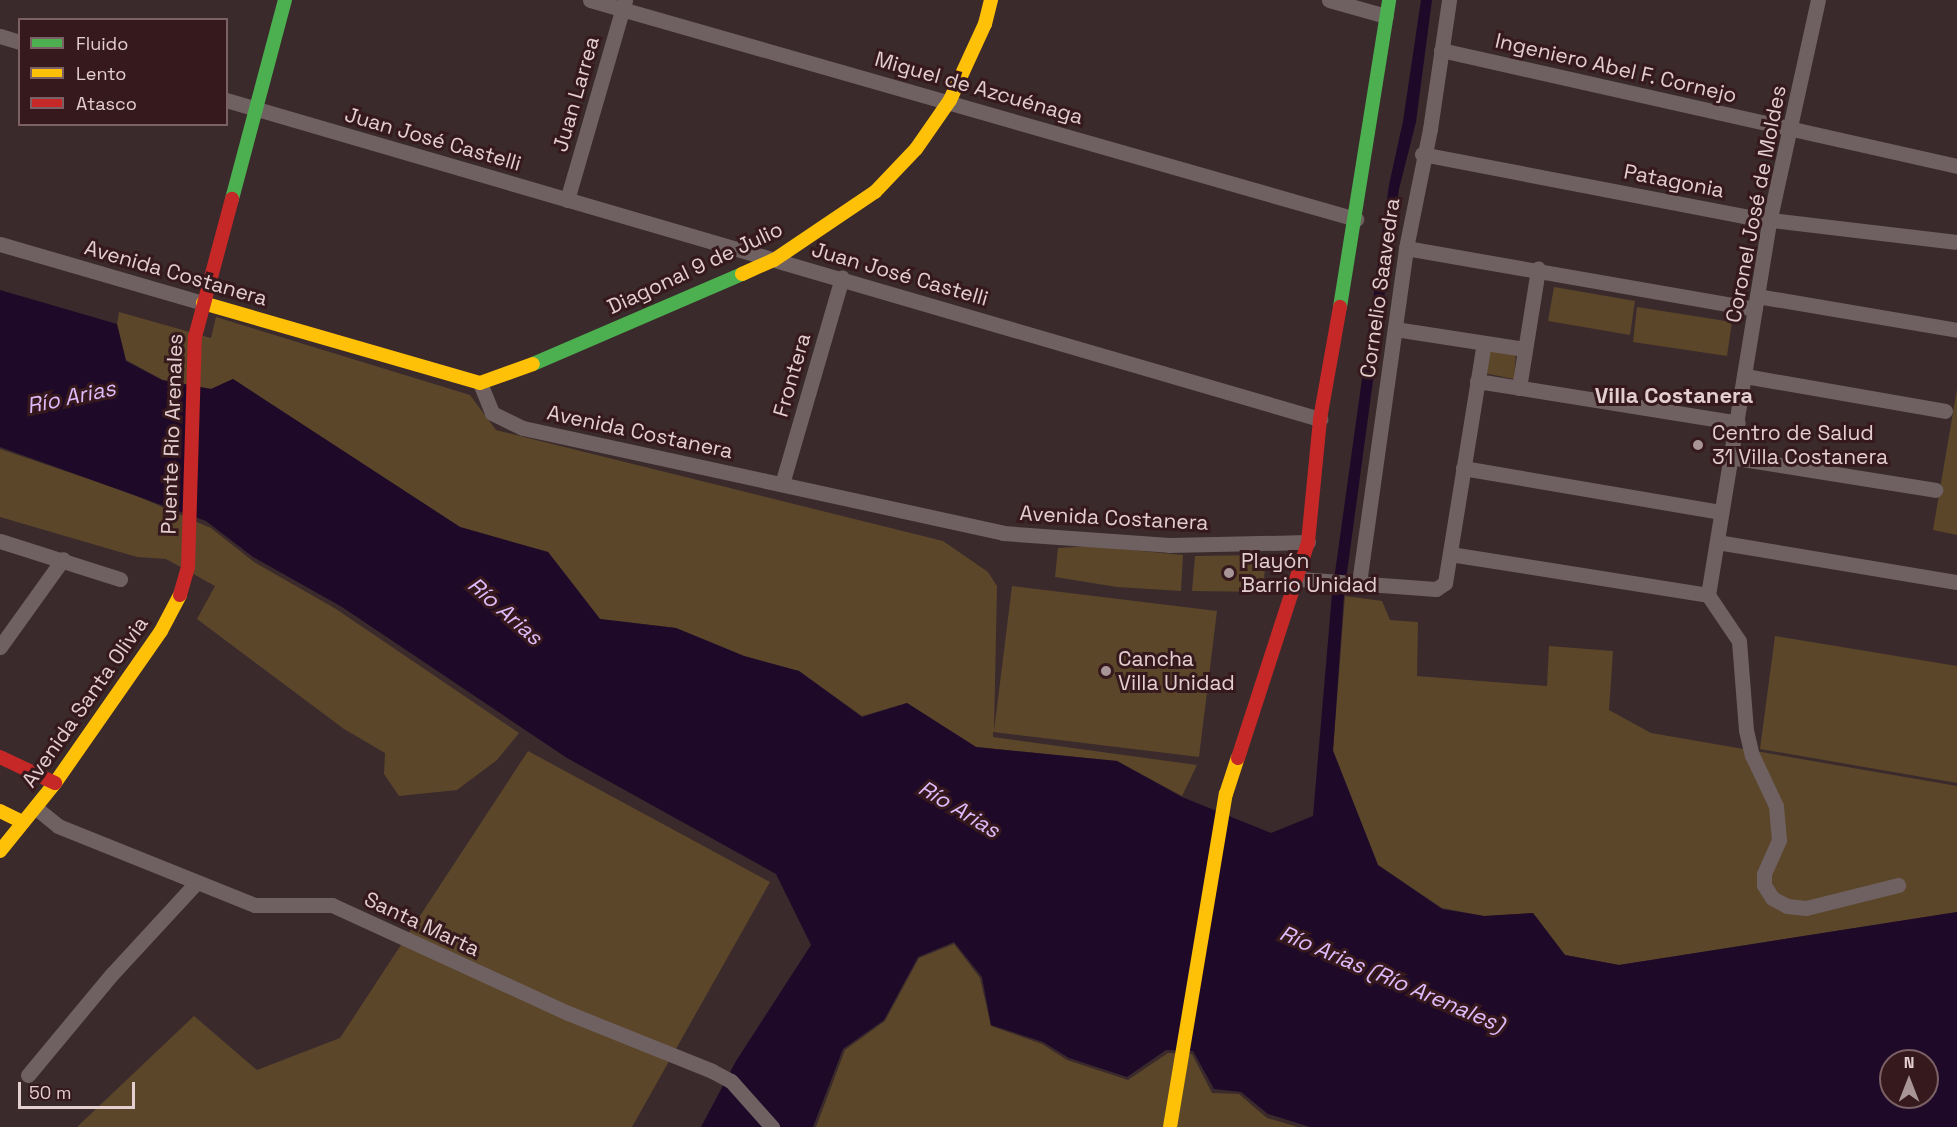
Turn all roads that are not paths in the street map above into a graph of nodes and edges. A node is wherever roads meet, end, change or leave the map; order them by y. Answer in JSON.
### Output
{"nodes":[{"id":1,"x":285,"y":0,"type":"edge"},
{"id":2,"x":590,"y":0,"type":"edge"},
{"id":3,"x":991,"y":0,"type":"edge"},
{"id":4,"x":1329,"y":0,"type":"edge"},
{"id":5,"x":1389,"y":0,"type":"edge"},
{"id":6,"x":1449,"y":0,"type":"edge"},
{"id":7,"x":1818,"y":0,"type":"edge"},
{"id":8,"x":624,"y":5,"type":"edge"},
{"id":9,"x":1386,"y":16,"type":"junction"},
{"id":10,"x":0,"y":36,"type":"edge"},
{"id":11,"x":18,"y":41,"type":"edge"},
{"id":12,"x":1441,"y":50,"type":"junction"},
{"id":13,"x":950,"y":100,"type":"junction"},
{"id":14,"x":228,"y":101,"type":"edge"},
{"id":15,"x":254,"y":108,"type":"junction"},
{"id":16,"x":1791,"y":129,"type":"junction"},
{"id":17,"x":1422,"y":154,"type":"junction"},
{"id":18,"x":1957,"y":166,"type":"edge"},
{"id":19,"x":567,"y":200,"type":"junction"},
{"id":20,"x":1770,"y":218,"type":"junction"},
{"id":21,"x":1356,"y":219,"type":"junction"},
{"id":22,"x":1955,"y":242,"type":"dead end"},
{"id":23,"x":0,"y":244,"type":"edge"},
{"id":24,"x":1406,"y":248,"type":"junction"},
{"id":25,"x":774,"y":260,"type":"junction"},
{"id":26,"x":1538,"y":269,"type":"junction"},
{"id":27,"x":842,"y":278,"type":"junction"},
{"id":28,"x":1756,"y":302,"type":"junction"},
{"id":29,"x":203,"y":303,"type":"junction"},
{"id":30,"x":1395,"y":329,"type":"junction"},
{"id":31,"x":1957,"y":330,"type":"edge"},
{"id":32,"x":1484,"y":343,"type":"junction"},
{"id":33,"x":1524,"y":349,"type":"junction"},
{"id":34,"x":1745,"y":376,"type":"junction"},
{"id":35,"x":1477,"y":381,"type":"junction"},
{"id":36,"x":480,"y":383,"type":"junction"},
{"id":37,"x":1519,"y":388,"type":"junction"},
{"id":38,"x":1945,"y":411,"type":"dead end"},
{"id":39,"x":1320,"y":419,"type":"junction"},
{"id":40,"x":1738,"y":423,"type":"junction"},
{"id":41,"x":1730,"y":457,"type":"junction"},
{"id":42,"x":1463,"y":468,"type":"junction"},
{"id":43,"x":782,"y":484,"type":"junction"},
{"id":44,"x":1935,"y":490,"type":"dead end"},
{"id":45,"x":1721,"y":512,"type":"junction"},
{"id":46,"x":0,"y":541,"type":"edge"},
{"id":47,"x":1308,"y":542,"type":"junction"},
{"id":48,"x":1717,"y":542,"type":"junction"},
{"id":49,"x":1450,"y":554,"type":"junction"},
{"id":50,"x":63,"y":559,"type":"junction"},
{"id":51,"x":188,"y":567,"type":"joint"},
{"id":52,"x":120,"y":579,"type":"dead end"},
{"id":53,"x":1299,"y":579,"type":"junction"},
{"id":54,"x":1957,"y":582,"type":"edge"},
{"id":55,"x":1359,"y":584,"type":"junction"},
{"id":56,"x":1708,"y":595,"type":"junction"},
{"id":57,"x":0,"y":647,"type":"edge"},
{"id":58,"x":0,"y":757,"type":"edge"},
{"id":59,"x":55,"y":783,"type":"junction"},
{"id":60,"x":36,"y":808,"type":"junction"},
{"id":61,"x":0,"y":811,"type":"edge"},
{"id":62,"x":23,"y":822,"type":"junction"},
{"id":63,"x":0,"y":851,"type":"edge"},
{"id":64,"x":196,"y":883,"type":"junction"},
{"id":65,"x":1898,"y":885,"type":"dead end"},
{"id":66,"x":28,"y":1076,"type":"dead end"},
{"id":67,"x":772,"y":1127,"type":"edge"},
{"id":68,"x":1170,"y":1127,"type":"edge"}],
"edges":[{"from":1,"to":15,"type":"street","name":"Puente Rio Arenales"},
{"from":2,"to":8,"type":"street","name":"Miguel de Azcuénaga"},
{"from":3,"to":13,"type":"street","name":"Diagonal 9 de Julio"},
{"from":4,"to":9,"type":"street"},
{"from":5,"to":9,"type":"street","name":"Cornelio Saavedra"},
{"from":6,"to":12,"type":"street","name":"Cornelio Saavedra"},
{"from":7,"to":16,"type":"street","name":"Coronel José de Moldes"},
{"from":8,"to":13,"type":"street","name":"Miguel de Azcuénaga"},
{"from":8,"to":19,"type":"street","name":"Juan Larrea"},
{"from":9,"to":21,"type":"street","name":"Cornelio Saavedra"},
{"from":10,"to":11,"type":"street"},
{"from":12,"to":16,"type":"street","name":"Ingeniero Abel F. Cornejo"},
{"from":12,"to":17,"type":"street","name":"Cornelio Saavedra"},
{"from":13,"to":21,"type":"street","name":"Miguel de Azcuénaga"},
{"from":13,"to":25,"type":"street","name":"Diagonal 9 de Julio"},
{"from":14,"to":15,"type":"street","name":"Juan José Castelli"},
{"from":15,"to":19,"type":"street","name":"Juan José Castelli"},
{"from":15,"to":29,"type":"street","name":"Puente Rio Arenales"},
{"from":16,"to":18,"type":"street","name":"Ingeniero Abel F. Cornejo"},
{"from":16,"to":20,"type":"street","name":"Coronel José de Moldes"},
{"from":17,"to":20,"type":"street","name":"Patagonia"},
{"from":17,"to":24,"type":"street","name":"Cornelio Saavedra"},
{"from":19,"to":25,"type":"street","name":"Juan José Castelli"},
{"from":20,"to":22,"type":"street","name":"Patagonia"},
{"from":20,"to":28,"type":"street","name":"Coronel José de Moldes"},
{"from":21,"to":39,"type":"street","name":"Cornelio Saavedra"},
{"from":23,"to":29,"type":"street","name":"Avenida Costanera"},
{"from":24,"to":26,"type":"street"},
{"from":24,"to":30,"type":"street","name":"Cornelio Saavedra"},
{"from":25,"to":27,"type":"street","name":"Juan José Castelli"},
{"from":25,"to":36,"type":"street","name":"Diagonal 9 de Julio"},
{"from":26,"to":28,"type":"street"},
{"from":26,"to":33,"type":"street"},
{"from":27,"to":39,"type":"street","name":"Juan José Castelli"},
{"from":27,"to":43,"type":"street","name":"Frontera"},
{"from":28,"to":31,"type":"street"},
{"from":28,"to":34,"type":"street","name":"Coronel José de Moldes"},
{"from":29,"to":36,"type":"street","name":"Avenida Costanera"},
{"from":29,"to":51,"type":"street","name":"Puente Rio Arenales"},
{"from":30,"to":32,"type":"street"},
{"from":30,"to":55,"type":"street","name":"Cornelio Saavedra"},
{"from":32,"to":33,"type":"street"},
{"from":32,"to":35,"type":"street"},
{"from":33,"to":37,"type":"street"},
{"from":34,"to":38,"type":"street"},
{"from":34,"to":40,"type":"street","name":"Coronel José de Moldes"},
{"from":35,"to":37,"type":"street"},
{"from":35,"to":42,"type":"street"},
{"from":36,"to":43,"type":"street","name":"Avenida Costanera"},
{"from":37,"to":40,"type":"street"},
{"from":39,"to":47,"type":"street","name":"Cornelio Saavedra"},
{"from":40,"to":41,"type":"street","name":"Coronel José de Moldes"},
{"from":41,"to":44,"type":"street"},
{"from":41,"to":45,"type":"street","name":"Coronel José de Moldes"},
{"from":42,"to":45,"type":"street"},
{"from":42,"to":49,"type":"street"},
{"from":43,"to":47,"type":"street","name":"Avenida Costanera"},
{"from":45,"to":48,"type":"street","name":"Coronel José de Moldes"},
{"from":46,"to":50,"type":"street"},
{"from":47,"to":53,"type":"street","name":"Cornelio Saavedra"},
{"from":48,"to":54,"type":"street"},
{"from":48,"to":56,"type":"street","name":"Coronel José de Moldes"},
{"from":49,"to":55,"type":"street"},
{"from":49,"to":56,"type":"street"},
{"from":50,"to":52,"type":"street"},
{"from":50,"to":57,"type":"street"},
{"from":51,"to":59,"type":"street","name":"Avenida Santa Olivia"},
{"from":53,"to":55,"type":"street"},
{"from":53,"to":68,"type":"street","name":"Cornelio Saavedra"},
{"from":56,"to":65,"type":"street"},
{"from":58,"to":59,"type":"street"},
{"from":59,"to":60,"type":"street","name":"Avenida Santa Olivia"},
{"from":60,"to":62,"type":"street","name":"Avenida Santa Olivia"},
{"from":60,"to":64,"type":"street","name":"Santa Marta"},
{"from":61,"to":62,"type":"street"},
{"from":62,"to":63,"type":"street","name":"Avenida Santa Olivia"},
{"from":64,"to":66,"type":"street"},
{"from":64,"to":67,"type":"street","name":"Santa Marta"}]}
